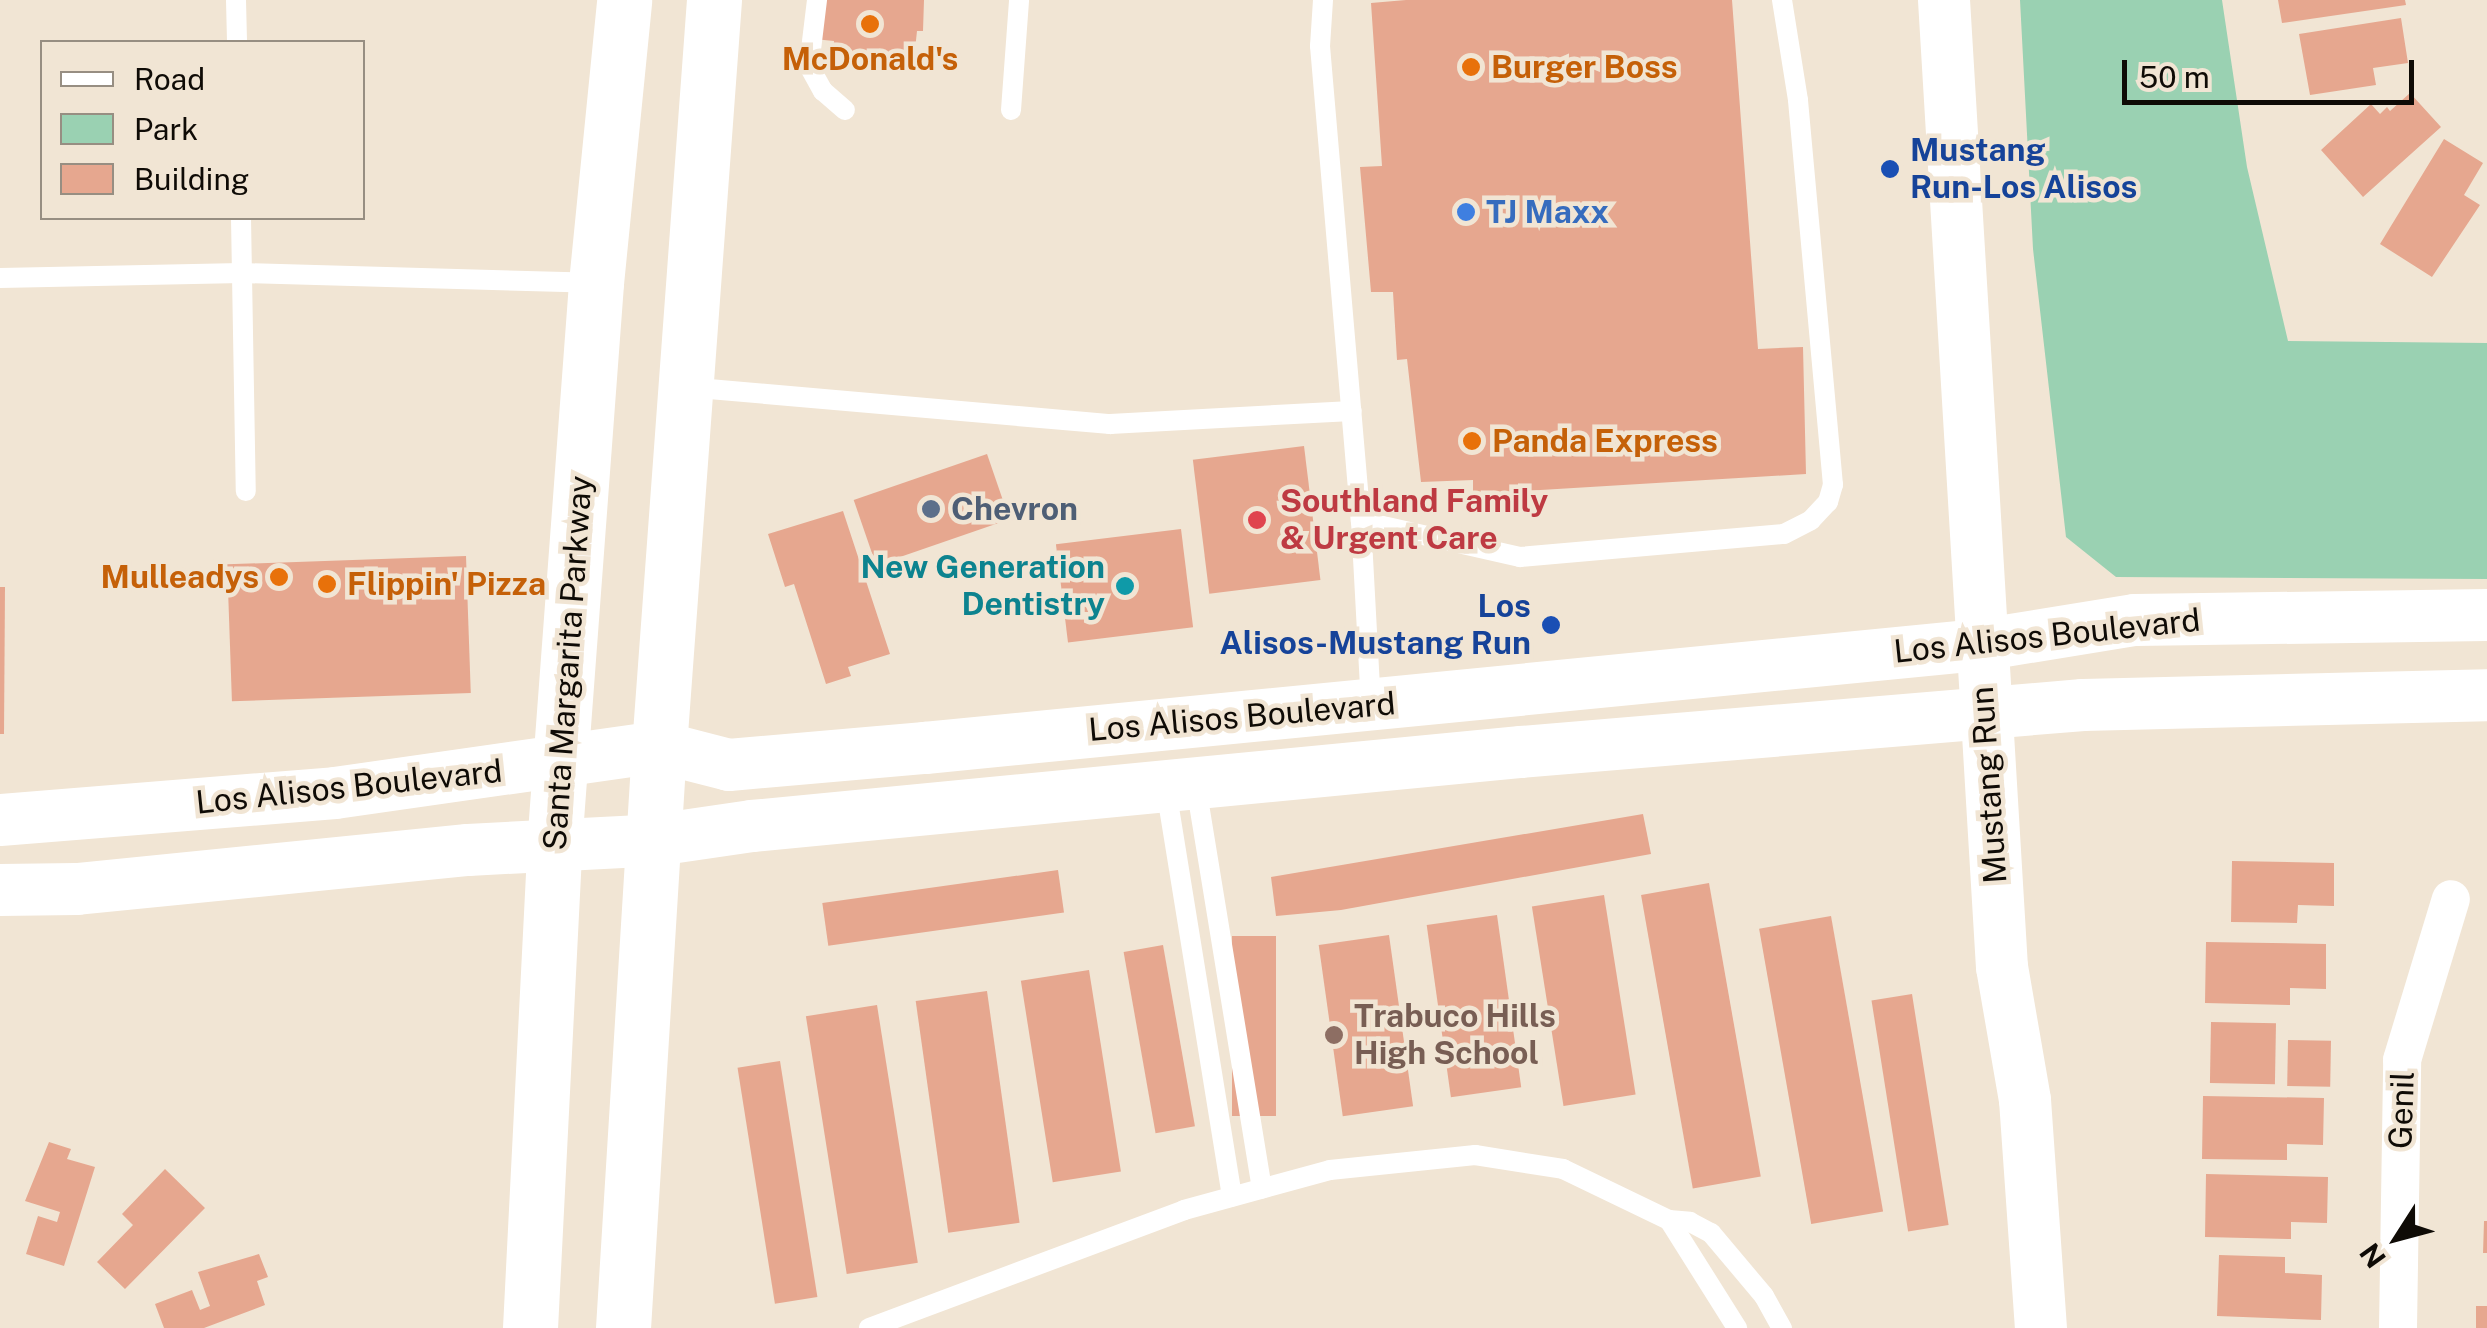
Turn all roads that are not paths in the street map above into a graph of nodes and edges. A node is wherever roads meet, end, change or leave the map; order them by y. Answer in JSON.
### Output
{"nodes":[{"id":1,"x":236,"y":0,"type":"edge"},
{"id":2,"x":624,"y":0,"type":"edge"},
{"id":3,"x":714,"y":0,"type":"edge"},
{"id":4,"x":817,"y":0,"type":"edge"},
{"id":5,"x":1019,"y":0,"type":"edge"},
{"id":6,"x":1323,"y":0,"type":"edge"},
{"id":7,"x":1782,"y":0,"type":"edge"},
{"id":8,"x":1944,"y":0,"type":"edge"},
{"id":9,"x":237,"y":40,"type":"edge"},
{"id":10,"x":845,"y":110,"type":"dead end"},
{"id":11,"x":1011,"y":110,"type":"dead end"},
{"id":12,"x":240,"y":220,"type":"edge"},
{"id":13,"x":242,"y":273,"type":"junction"},
{"id":14,"x":0,"y":278,"type":"edge"},
{"id":15,"x":596,"y":282,"type":"junction"},
{"id":16,"x":685,"y":386,"type":"junction"},
{"id":17,"x":1352,"y":411,"type":"junction"},
{"id":18,"x":246,"y":491,"type":"dead end"},
{"id":19,"x":1361,"y":521,"type":"junction"},
{"id":20,"x":2487,"y":615,"type":"edge"},
{"id":21,"x":1980,"y":645,"type":"junction"},
{"id":22,"x":2487,"y":696,"type":"edge"},
{"id":23,"x":1372,"y":705,"type":"junction"},
{"id":24,"x":1984,"y":717,"type":"junction"},
{"id":25,"x":659,"y":746,"type":"junction"},
{"id":26,"x":563,"y":762,"type":"junction"},
{"id":27,"x":1181,"y":788,"type":"junction"},
{"id":28,"x":0,"y":820,"type":"edge"},
{"id":29,"x":656,"y":840,"type":"junction"},
{"id":30,"x":554,"y":846,"type":"junction"},
{"id":31,"x":0,"y":890,"type":"edge"},
{"id":32,"x":2451,"y":899,"type":"dead end"},
{"id":33,"x":1262,"y":1189,"type":"junction"},
{"id":34,"x":1232,"y":1197,"type":"junction"},
{"id":35,"x":1669,"y":1220,"type":"junction"},
{"id":36,"x":530,"y":1328,"type":"edge"},
{"id":37,"x":624,"y":1328,"type":"edge"},
{"id":38,"x":869,"y":1328,"type":"edge"},
{"id":39,"x":1737,"y":1328,"type":"edge"},
{"id":40,"x":1782,"y":1328,"type":"edge"},
{"id":41,"x":2041,"y":1328,"type":"edge"},
{"id":42,"x":2398,"y":1328,"type":"edge"}],
"edges":[{"from":1,"to":9,"type":"lane"},
{"from":2,"to":15,"type":"main road","name":"Santa Margarita Parkway"},
{"from":3,"to":16,"type":"main road"},
{"from":4,"to":10,"type":"lane"},
{"from":5,"to":11,"type":"lane"},
{"from":6,"to":17,"type":"lane"},
{"from":7,"to":19,"type":"lane"},
{"from":8,"to":21,"type":"main road","name":"Mustang Run"},
{"from":12,"to":13,"type":"lane"},
{"from":13,"to":14,"type":"lane"},
{"from":13,"to":15,"type":"lane"},
{"from":13,"to":18,"type":"lane"},
{"from":15,"to":26,"type":"main road","name":"Santa Margarita Parkway"},
{"from":16,"to":17,"type":"lane"},
{"from":16,"to":25,"type":"main road"},
{"from":17,"to":19,"type":"lane"},
{"from":19,"to":23,"type":"lane"},
{"from":20,"to":21,"type":"main road","name":"Los Alisos Boulevard"},
{"from":21,"to":23,"type":"main road","name":"Los Alisos Boulevard"},
{"from":21,"to":24,"type":"main road","name":"Mustang Run"},
{"from":22,"to":24,"type":"main road","name":"Los Alisos Boulevard"},
{"from":23,"to":25,"type":"main road","name":"Los Alisos Boulevard"},
{"from":24,"to":27,"type":"main road","name":"Los Alisos Boulevard"},
{"from":24,"to":41,"type":"main road","name":"Mustang Run"},
{"from":25,"to":26,"type":"main road","name":"Los Alisos Boulevard"},
{"from":25,"to":29,"type":"main road"},
{"from":26,"to":28,"type":"main road","name":"Los Alisos Boulevard"},
{"from":26,"to":30,"type":"main road","name":"Santa Margarita Parkway"},
{"from":27,"to":29,"type":"main road","name":"Los Alisos Boulevard"},
{"from":27,"to":33,"type":"lane"},
{"from":27,"to":34,"type":"lane"},
{"from":29,"to":30,"type":"main road","name":"Los Alisos Boulevard"},
{"from":29,"to":37,"type":"main road"},
{"from":30,"to":31,"type":"main road","name":"Los Alisos Boulevard"},
{"from":30,"to":36,"type":"main road","name":"Santa Margarita Parkway"},
{"from":32,"to":42,"type":"street","name":"Genil"},
{"from":33,"to":34,"type":"lane"},
{"from":33,"to":35,"type":"lane"},
{"from":34,"to":38,"type":"lane"},
{"from":35,"to":39,"type":"lane"},
{"from":35,"to":40,"type":"lane"}]}
